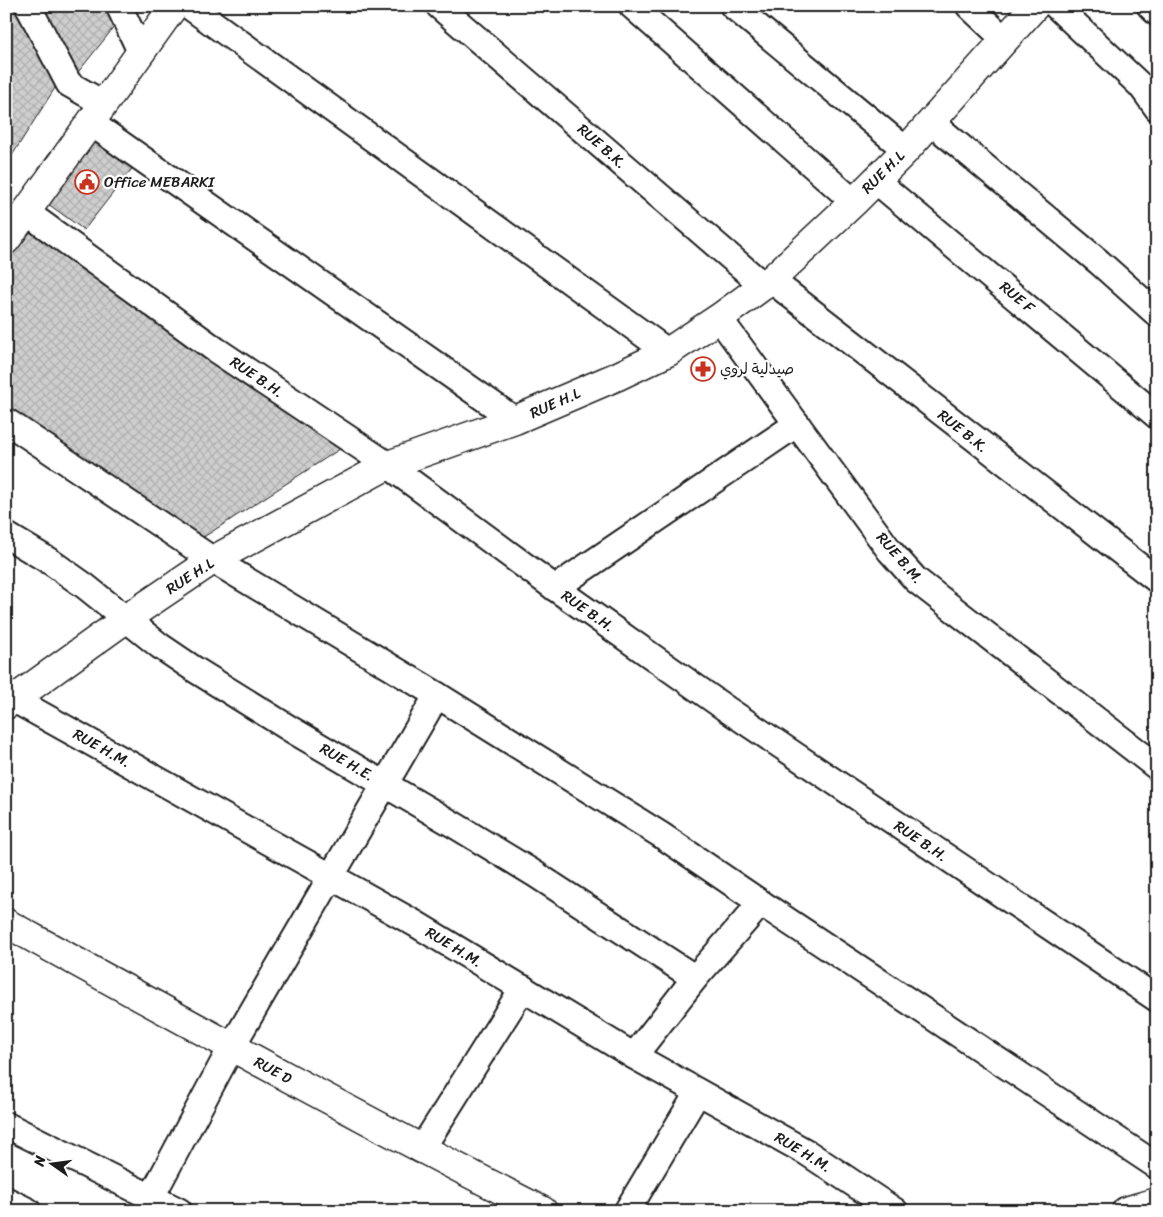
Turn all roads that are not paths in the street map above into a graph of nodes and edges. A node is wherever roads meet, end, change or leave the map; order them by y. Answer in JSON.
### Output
{"nodes":[{"id":1,"x":28,"y":6,"type":"edge"},
{"id":2,"x":119,"y":6,"type":"edge"},
{"id":3,"x":174,"y":6,"type":"edge"},
{"id":4,"x":189,"y":6,"type":"edge"},
{"id":5,"x":439,"y":6,"type":"edge"},
{"id":6,"x":632,"y":6,"type":"edge"},
{"id":7,"x":733,"y":6,"type":"edge"},
{"id":8,"x":969,"y":6,"type":"edge"},
{"id":9,"x":1035,"y":6,"type":"edge"},
{"id":10,"x":1056,"y":6,"type":"edge"},
{"id":11,"x":1150,"y":6,"type":"edge"},
{"id":12,"x":1157,"y":12,"type":"edge"},
{"id":13,"x":1005,"y":40,"type":"junction"},
{"id":14,"x":141,"y":52,"type":"junction"},
{"id":15,"x":1157,"y":108,"type":"edge"},
{"id":16,"x":98,"y":114,"type":"junction"},
{"id":17,"x":931,"y":122,"type":"junction"},
{"id":18,"x":906,"y":150,"type":"junction"},
{"id":19,"x":876,"y":180,"type":"junction"},
{"id":20,"x":854,"y":202,"type":"junction"},
{"id":21,"x":26,"y":212,"type":"junction"},
{"id":22,"x":6,"y":240,"type":"edge"},
{"id":23,"x":768,"y":283,"type":"junction"},
{"id":24,"x":1157,"y":314,"type":"edge"},
{"id":25,"x":719,"y":318,"type":"junction"},
{"id":26,"x":668,"y":352,"type":"junction"},
{"id":27,"x":1157,"y":416,"type":"edge"},
{"id":28,"x":515,"y":420,"type":"junction"},
{"id":29,"x":6,"y":421,"type":"edge"},
{"id":30,"x":797,"y":424,"type":"junction"},
{"id":31,"x":388,"y":465,"type":"junction"},
{"id":32,"x":6,"y":535,"type":"edge"},
{"id":33,"x":213,"y":560,"type":"junction"},
{"id":34,"x":1157,"y":580,"type":"edge"},
{"id":35,"x":555,"y":588,"type":"junction"},
{"id":36,"x":127,"y":618,"type":"junction"},
{"id":37,"x":437,"y":695,"type":"junction"},
{"id":38,"x":9,"y":700,"type":"edge"},
{"id":39,"x":1157,"y":767,"type":"edge"},
{"id":40,"x":384,"y":784,"type":"junction"},
{"id":41,"x":332,"y":876,"type":"junction"},
{"id":42,"x":761,"y":904,"type":"junction"},
{"id":43,"x":6,"y":923,"type":"edge"},
{"id":44,"x":695,"y":978,"type":"junction"},
{"id":45,"x":522,"y":988,"type":"junction"},
{"id":46,"x":1157,"y":999,"type":"edge"},
{"id":47,"x":231,"y":1048,"type":"junction"},
{"id":48,"x":634,"y":1056,"type":"junction"},
{"id":49,"x":698,"y":1092,"type":"junction"},
{"id":50,"x":6,"y":1125,"type":"edge"},
{"id":51,"x":421,"y":1150,"type":"junction"},
{"id":52,"x":1157,"y":1166,"type":"edge"},
{"id":53,"x":152,"y":1196,"type":"junction"},
{"id":54,"x":6,"y":1200,"type":"edge"},
{"id":55,"x":1157,"y":1202,"type":"edge"},
{"id":56,"x":28,"y":1211,"type":"edge"},
{"id":57,"x":179,"y":1211,"type":"edge"},
{"id":58,"x":543,"y":1211,"type":"edge"},
{"id":59,"x":627,"y":1211,"type":"edge"},
{"id":60,"x":895,"y":1211,"type":"edge"},
{"id":61,"x":1126,"y":1211,"type":"edge"}],
"edges":[{"from":1,"to":16,"type":"street"},
{"from":2,"to":14,"type":"street"},
{"from":3,"to":14,"type":"street"},
{"from":4,"to":26,"type":"street"},
{"from":5,"to":23,"type":"street","name":"RUE B.K."},
{"from":6,"to":20,"type":"street"},
{"from":7,"to":18,"type":"street"},
{"from":8,"to":13,"type":"street"},
{"from":9,"to":13,"type":"street","name":"RUE H.L"},
{"from":10,"to":15,"type":"street"},
{"from":11,"to":12,"type":"street"},
{"from":13,"to":17,"type":"street","name":"RUE H.L"},
{"from":14,"to":16,"type":"street"},
{"from":16,"to":21,"type":"street"},
{"from":16,"to":28,"type":"street"},
{"from":17,"to":18,"type":"street","name":"RUE H.L"},
{"from":17,"to":24,"type":"street"},
{"from":18,"to":19,"type":"street","name":"RUE H.L"},
{"from":19,"to":20,"type":"street","name":"RUE H.L"},
{"from":19,"to":27,"type":"street","name":"RUE F"},
{"from":20,"to":23,"type":"street","name":"RUE H.L"},
{"from":21,"to":22,"type":"street"},
{"from":21,"to":31,"type":"street","name":"RUE B.H."},
{"from":23,"to":25,"type":"street","name":"RUE H.L"},
{"from":23,"to":34,"type":"street","name":"RUE B.K."},
{"from":25,"to":26,"type":"street","name":"RUE H.L"},
{"from":25,"to":30,"type":"street","name":"RUE B.M."},
{"from":26,"to":28,"type":"street","name":"RUE H.L"},
{"from":28,"to":31,"type":"street","name":"RUE H.L"},
{"from":29,"to":33,"type":"street"},
{"from":30,"to":35,"type":"street"},
{"from":30,"to":39,"type":"street","name":"RUE B.M."},
{"from":31,"to":33,"type":"street","name":"RUE H.L"},
{"from":31,"to":35,"type":"street","name":"RUE B.H."},
{"from":32,"to":36,"type":"street","name":"RUE H.E."},
{"from":33,"to":36,"type":"street","name":"RUE H.L"},
{"from":33,"to":37,"type":"street"},
{"from":35,"to":46,"type":"street","name":"RUE B.H."},
{"from":36,"to":38,"type":"street","name":"RUE H.L"},
{"from":36,"to":40,"type":"street","name":"RUE H.E."},
{"from":37,"to":40,"type":"street"},
{"from":37,"to":42,"type":"street"},
{"from":38,"to":41,"type":"street","name":"RUE H.M."},
{"from":40,"to":41,"type":"street"},
{"from":40,"to":44,"type":"street","name":"RUE H.E."},
{"from":41,"to":45,"type":"street","name":"RUE H.M."},
{"from":41,"to":47,"type":"street"},
{"from":42,"to":44,"type":"street"},
{"from":42,"to":52,"type":"street"},
{"from":43,"to":47,"type":"street","name":"RUE D"},
{"from":44,"to":48,"type":"street"},
{"from":45,"to":48,"type":"street","name":"RUE H.M."},
{"from":45,"to":51,"type":"street"},
{"from":47,"to":51,"type":"street","name":"RUE D"},
{"from":47,"to":53,"type":"street"},
{"from":48,"to":49,"type":"street","name":"RUE H.M."},
{"from":49,"to":59,"type":"street"},
{"from":49,"to":60,"type":"street","name":"RUE H.M."},
{"from":50,"to":53,"type":"street"},
{"from":51,"to":58,"type":"street","name":"RUE D"},
{"from":53,"to":57,"type":"street"},
{"from":54,"to":56,"type":"street"},
{"from":55,"to":61,"type":"street"}]}
